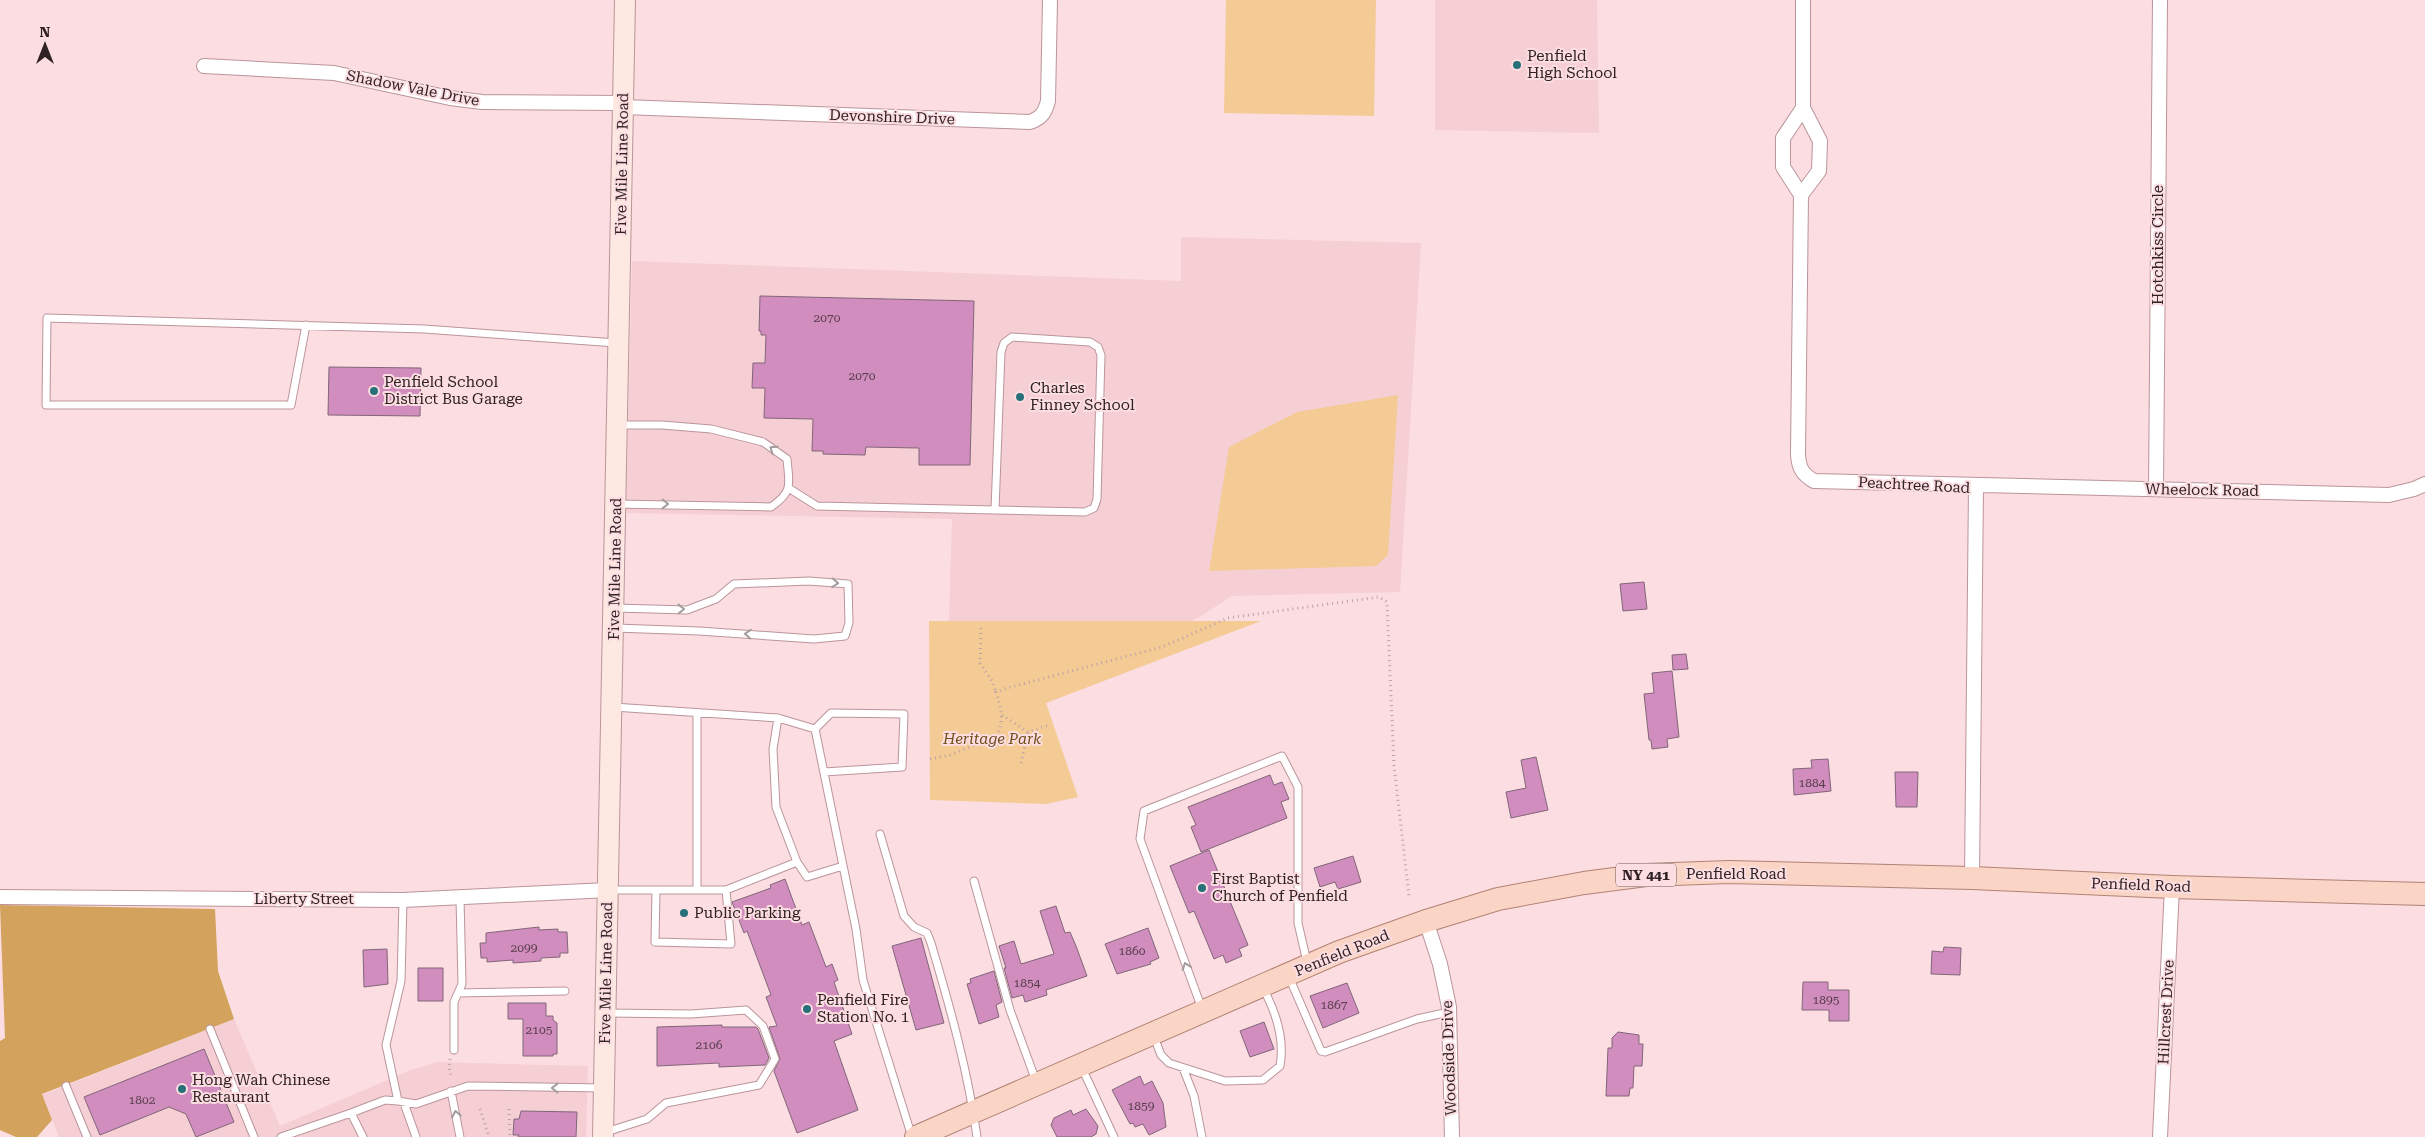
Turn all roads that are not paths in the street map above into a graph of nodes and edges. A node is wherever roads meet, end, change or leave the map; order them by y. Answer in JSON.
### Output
{"nodes":[{"id":1,"x":625,"y":0,"type":"edge"},
{"id":2,"x":1050,"y":0,"type":"edge"},
{"id":3,"x":1803,"y":0,"type":"edge"},
{"id":4,"x":2160,"y":0,"type":"edge"},
{"id":5,"x":204,"y":66,"type":"dead end"},
{"id":6,"x":623,"y":105,"type":"junction"},
{"id":7,"x":1803,"y":108,"type":"junction"},
{"id":8,"x":1801,"y":196,"type":"junction"},
{"id":9,"x":306,"y":325,"type":"junction"},
{"id":10,"x":619,"y":343,"type":"junction"},
{"id":11,"x":618,"y":426,"type":"junction"},
{"id":12,"x":2425,"y":484,"type":"edge"},
{"id":13,"x":1976,"y":486,"type":"junction"},
{"id":14,"x":790,"y":489,"type":"junction"},
{"id":15,"x":2156,"y":489,"type":"junction"},
{"id":16,"x":616,"y":504,"type":"junction"},
{"id":17,"x":995,"y":510,"type":"junction"},
{"id":18,"x":614,"y":608,"type":"junction"},
{"id":19,"x":614,"y":628,"type":"junction"},
{"id":20,"x":612,"y":707,"type":"junction"},
{"id":21,"x":697,"y":713,"type":"junction"},
{"id":22,"x":778,"y":718,"type":"junction"},
{"id":23,"x":815,"y":729,"type":"junction"},
{"id":24,"x":824,"y":772,"type":"junction"},
{"id":25,"x":880,"y":834,"type":"dead end"},
{"id":26,"x":797,"y":862,"type":"junction"},
{"id":27,"x":843,"y":866,"type":"junction"},
{"id":28,"x":1972,"y":878,"type":"junction"},
{"id":29,"x":974,"y":881,"type":"dead end"},
{"id":30,"x":2172,"y":887,"type":"junction"},
{"id":31,"x":608,"y":890,"type":"junction"},
{"id":32,"x":656,"y":890,"type":"junction"},
{"id":33,"x":697,"y":890,"type":"junction"},
{"id":34,"x":726,"y":890,"type":"junction"},
{"id":35,"x":2425,"y":894,"type":"edge"},
{"id":36,"x":0,"y":897,"type":"edge"},
{"id":37,"x":460,"y":898,"type":"junction"},
{"id":38,"x":403,"y":900,"type":"junction"},
{"id":39,"x":1426,"y":921,"type":"junction"},
{"id":40,"x":1298,"y":970,"type":"junction"},
{"id":41,"x":1262,"y":986,"type":"junction"},
{"id":42,"x":565,"y":991,"type":"dead end"},
{"id":43,"x":458,"y":993,"type":"junction"},
{"id":44,"x":1203,"y":1012,"type":"junction"},
{"id":45,"x":1449,"y":1012,"type":"junction"},
{"id":46,"x":606,"y":1013,"type":"junction"},
{"id":47,"x":210,"y":1029,"type":"dead end"},
{"id":48,"x":1153,"y":1034,"type":"junction"},
{"id":49,"x":454,"y":1050,"type":"dead end"},
{"id":50,"x":1080,"y":1065,"type":"junction"},
{"id":51,"x":1184,"y":1068,"type":"junction"},
{"id":52,"x":1037,"y":1084,"type":"junction"},
{"id":53,"x":66,"y":1086,"type":"dead end"},
{"id":54,"x":604,"y":1088,"type":"junction"},
{"id":55,"x":451,"y":1091,"type":"junction"},
{"id":56,"x":401,"y":1102,"type":"junction"},
{"id":57,"x":974,"y":1112,"type":"junction"},
{"id":58,"x":351,"y":1113,"type":"junction"},
{"id":59,"x":603,"y":1135,"type":"edge"},
{"id":60,"x":87,"y":1137,"type":"edge"},
{"id":61,"x":254,"y":1137,"type":"edge"},
{"id":62,"x":282,"y":1137,"type":"edge"},
{"id":63,"x":363,"y":1137,"type":"edge"},
{"id":64,"x":416,"y":1137,"type":"edge"},
{"id":65,"x":460,"y":1137,"type":"edge"},
{"id":66,"x":914,"y":1137,"type":"edge"},
{"id":67,"x":977,"y":1137,"type":"edge"},
{"id":68,"x":1114,"y":1137,"type":"edge"},
{"id":69,"x":1202,"y":1137,"type":"edge"},
{"id":70,"x":1452,"y":1137,"type":"edge"},
{"id":71,"x":2160,"y":1137,"type":"edge"}],
"edges":[{"from":1,"to":6,"type":"main road","name":"Five Mile Line Road"},
{"from":2,"to":6,"type":"street","name":"Devonshire Drive"},
{"from":3,"to":7,"type":"street"},
{"from":4,"to":15,"type":"street","name":"Hotchkiss Circle"},
{"from":5,"to":6,"type":"street","name":"Shadow Vale Drive"},
{"from":6,"to":10,"type":"main road","name":"Five Mile Line Road"},
{"from":7,"to":8,"type":"street"},
{"from":7,"to":8,"type":"street"},
{"from":8,"to":13,"type":"street","name":"Peachtree Road"},
{"from":9,"to":9,"type":"lane"},
{"from":9,"to":10,"type":"lane"},
{"from":10,"to":11,"type":"main road","name":"Five Mile Line Road"},
{"from":14,"to":11,"type":"lane","one_way":true},
{"from":11,"to":16,"type":"main road","name":"Five Mile Line Road"},
{"from":12,"to":15,"type":"street","name":"Wheelock Road"},
{"from":13,"to":15,"type":"street","name":"Wheelock Road"},
{"from":13,"to":28,"type":"street","name":"Peachtree Road"},
{"from":16,"to":14,"type":"lane","one_way":true},
{"from":14,"to":17,"type":"lane"},
{"from":16,"to":18,"type":"main road","name":"Five Mile Line Road"},
{"from":17,"to":17,"type":"lane"},
{"from":18,"to":19,"type":"main road","name":"Five Mile Line Road"},
{"from":18,"to":19,"type":"lane","one_way":true},
{"from":19,"to":20,"type":"main road","name":"Five Mile Line Road"},
{"from":20,"to":21,"type":"lane"},
{"from":20,"to":31,"type":"main road","name":"Five Mile Line Road"},
{"from":21,"to":22,"type":"lane"},
{"from":21,"to":33,"type":"lane"},
{"from":22,"to":23,"type":"lane"},
{"from":22,"to":26,"type":"lane"},
{"from":23,"to":24,"type":"lane"},
{"from":23,"to":24,"type":"lane"},
{"from":24,"to":27,"type":"lane"},
{"from":25,"to":57,"type":"lane"},
{"from":26,"to":27,"type":"lane"},
{"from":26,"to":34,"type":"lane"},
{"from":27,"to":66,"type":"lane"},
{"from":28,"to":30,"type":"main road","name":"Penfield Road","number":"NY 441"},
{"from":28,"to":39,"type":"main road","name":"Penfield Road","number":"NY 441"},
{"from":29,"to":52,"type":"lane"},
{"from":30,"to":35,"type":"main road","name":"Penfield Road","number":"NY 441"},
{"from":30,"to":71,"type":"street","name":"Hillcrest Drive"},
{"from":31,"to":32,"type":"lane"},
{"from":31,"to":37,"type":"street","name":"Liberty Street"},
{"from":31,"to":46,"type":"main road","name":"Five Mile Line Road"},
{"from":32,"to":33,"type":"lane"},
{"from":32,"to":34,"type":"lane"},
{"from":33,"to":34,"type":"lane"},
{"from":36,"to":38,"type":"street","name":"Liberty Street"},
{"from":37,"to":38,"type":"street","name":"Liberty Street"},
{"from":37,"to":43,"type":"lane"},
{"from":38,"to":56,"type":"lane"},
{"from":39,"to":40,"type":"main road","name":"Penfield Road","number":"NY 441"},
{"from":39,"to":45,"type":"street","name":"Woodside Drive"},
{"from":40,"to":41,"type":"main road","name":"Penfield Road","number":"NY 441"},
{"from":44,"to":40,"type":"lane","one_way":true},
{"from":40,"to":45,"type":"lane"},
{"from":41,"to":44,"type":"main road","name":"Penfield Road","number":"NY 441"},
{"from":41,"to":51,"type":"lane"},
{"from":42,"to":43,"type":"lane"},
{"from":43,"to":49,"type":"lane"},
{"from":44,"to":48,"type":"main road","name":"Penfield Road","number":"NY 441"},
{"from":45,"to":70,"type":"street","name":"Woodside Drive"},
{"from":46,"to":54,"type":"main road","name":"Five Mile Line Road"},
{"from":46,"to":59,"type":"lane"},
{"from":47,"to":61,"type":"lane"},
{"from":48,"to":50,"type":"main road","name":"Penfield Road","number":"NY 441"},
{"from":48,"to":51,"type":"lane"},
{"from":50,"to":52,"type":"main road","name":"Penfield Road","number":"NY 441"},
{"from":50,"to":68,"type":"lane"},
{"from":51,"to":69,"type":"lane"},
{"from":52,"to":57,"type":"main road","name":"Penfield Road","number":"NY 441"},
{"from":53,"to":60,"type":"lane"},
{"from":54,"to":55,"type":"lane","one_way":true},
{"from":54,"to":59,"type":"main road","name":"Five Mile Line Road"},
{"from":55,"to":56,"type":"lane"},
{"from":65,"to":55,"type":"lane","one_way":true},
{"from":56,"to":58,"type":"lane"},
{"from":56,"to":64,"type":"lane"},
{"from":57,"to":66,"type":"main road","name":"Penfield Road","number":"NY 441"},
{"from":57,"to":67,"type":"lane"},
{"from":58,"to":62,"type":"lane"},
{"from":58,"to":63,"type":"lane"}]}
